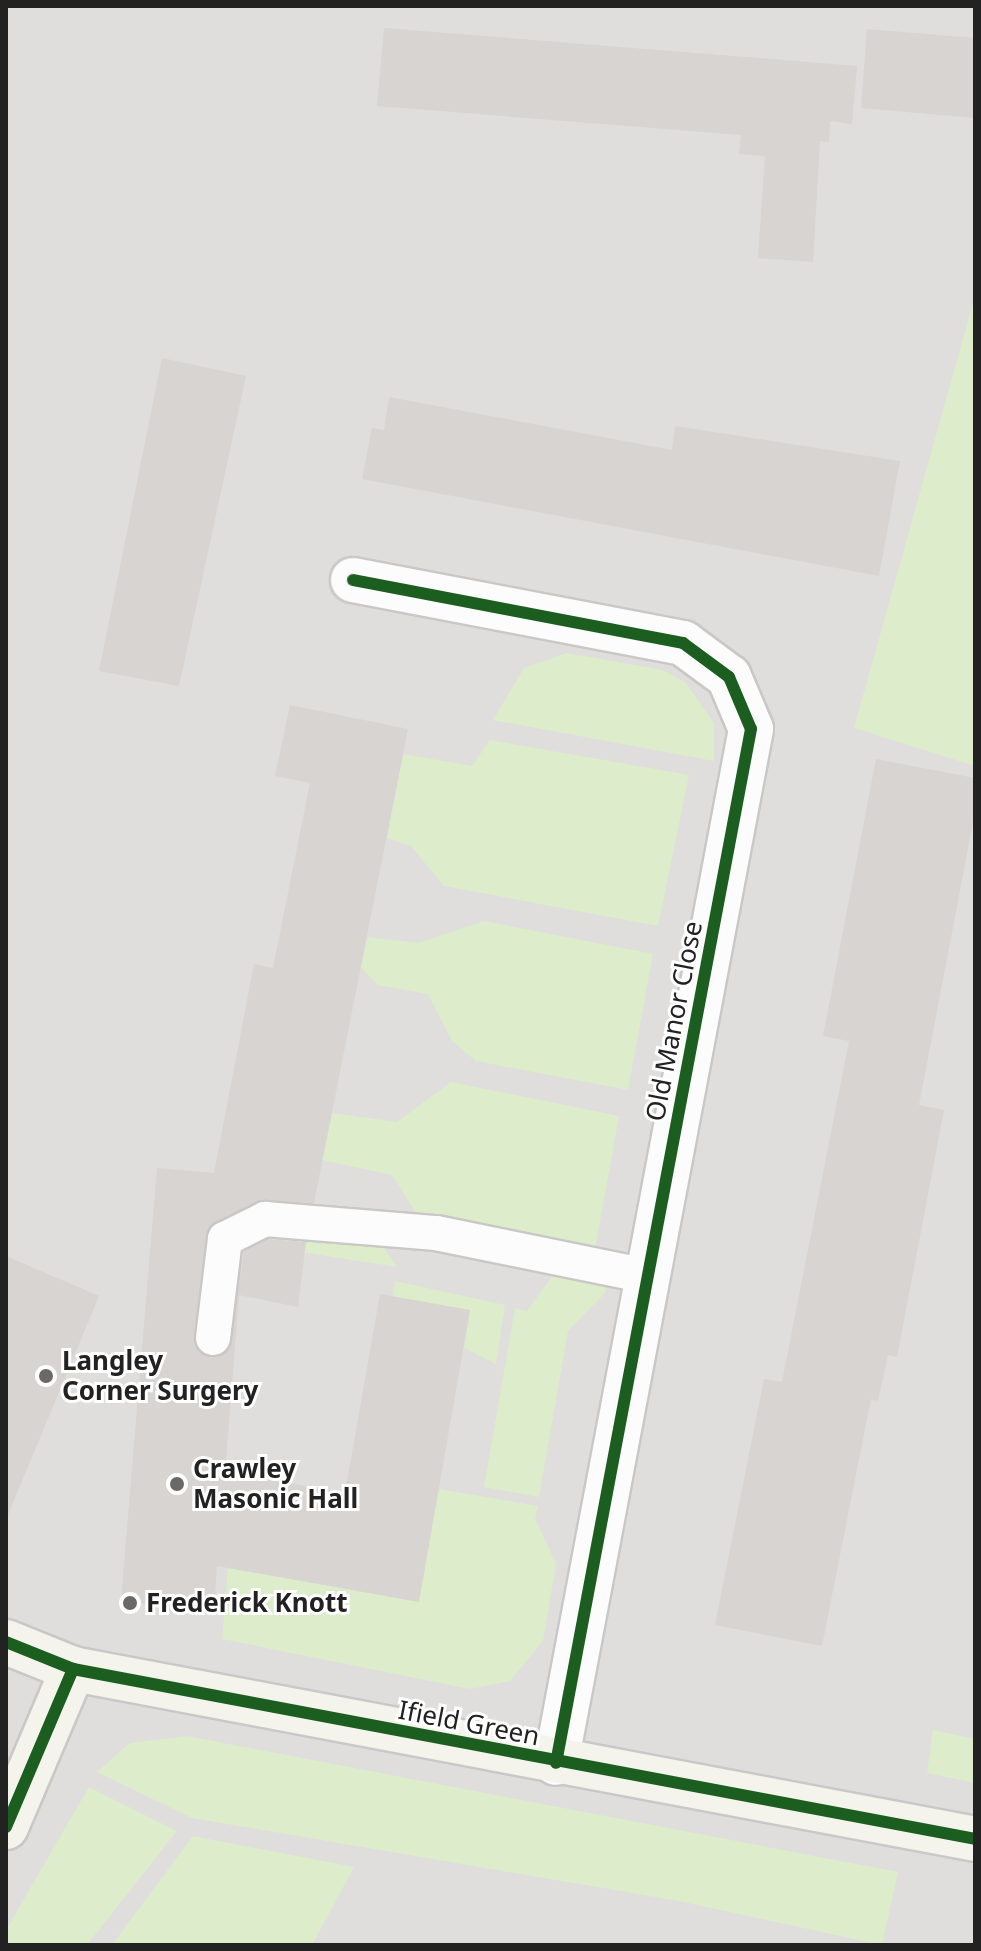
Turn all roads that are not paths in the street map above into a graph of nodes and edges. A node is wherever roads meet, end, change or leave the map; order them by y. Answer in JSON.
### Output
{"nodes":[{"id":1,"x":353,"y":580,"type":"dead end"},
{"id":2,"x":648,"y":1276,"type":"junction"},
{"id":3,"x":213,"y":1338,"type":"dead end"},
{"id":4,"x":6,"y":1642,"type":"edge"},
{"id":5,"x":73,"y":1669,"type":"junction"},
{"id":6,"x":556,"y":1763,"type":"junction"},
{"id":7,"x":6,"y":1827,"type":"edge"},
{"id":8,"x":975,"y":1839,"type":"edge"}],
"edges":[{"from":1,"to":2,"type":"street","name":"Old Manor Close"},
{"from":2,"to":3,"type":"lane"},
{"from":2,"to":6,"type":"street","name":"Old Manor Close"},
{"from":4,"to":5,"type":"street","name":"Ifield Green"},
{"from":5,"to":6,"type":"street","name":"Ifield Green"},
{"from":5,"to":7,"type":"street"},
{"from":6,"to":8,"type":"street","name":"Ifield Green"}]}
